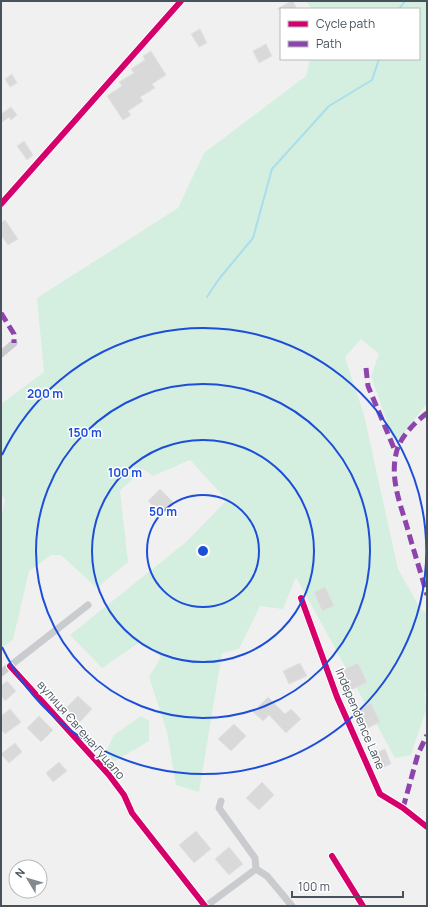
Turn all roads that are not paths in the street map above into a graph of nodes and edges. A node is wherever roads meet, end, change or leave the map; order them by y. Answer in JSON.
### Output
{"nodes":[{"id":1,"x":181,"y":1,"type":"edge"},
{"id":2,"x":1,"y":204,"type":"edge"},
{"id":3,"x":14,"y":343,"type":"dead end"},
{"id":4,"x":1,"y":354,"type":"edge"},
{"id":5,"x":301,"y":598,"type":"dead end"},
{"id":6,"x":88,"y":605,"type":"dead end"},
{"id":7,"x":10,"y":666,"type":"junction"},
{"id":8,"x":1,"y":673,"type":"edge"},
{"id":9,"x":221,"y":801,"type":"dead end"},
{"id":10,"x":427,"y":827,"type":"edge"},
{"id":11,"x":332,"y":856,"type":"dead end"},
{"id":12,"x":256,"y":869,"type":"junction"},
{"id":13,"x":206,"y":906,"type":"edge"},
{"id":14,"x":292,"y":906,"type":"edge"},
{"id":15,"x":363,"y":906,"type":"edge"}],
"edges":[{"from":1,"to":2,"type":"street"},
{"from":3,"to":4,"type":"street"},
{"from":5,"to":10,"type":"street","name":"Independence Lane"},
{"from":6,"to":7,"type":"street"},
{"from":7,"to":8,"type":"street"},
{"from":7,"to":13,"type":"street","name":"вулиця Євгена Гуцало"},
{"from":9,"to":12,"type":"street"},
{"from":11,"to":15,"type":"street"},
{"from":12,"to":13,"type":"street"},
{"from":12,"to":14,"type":"street"}]}
